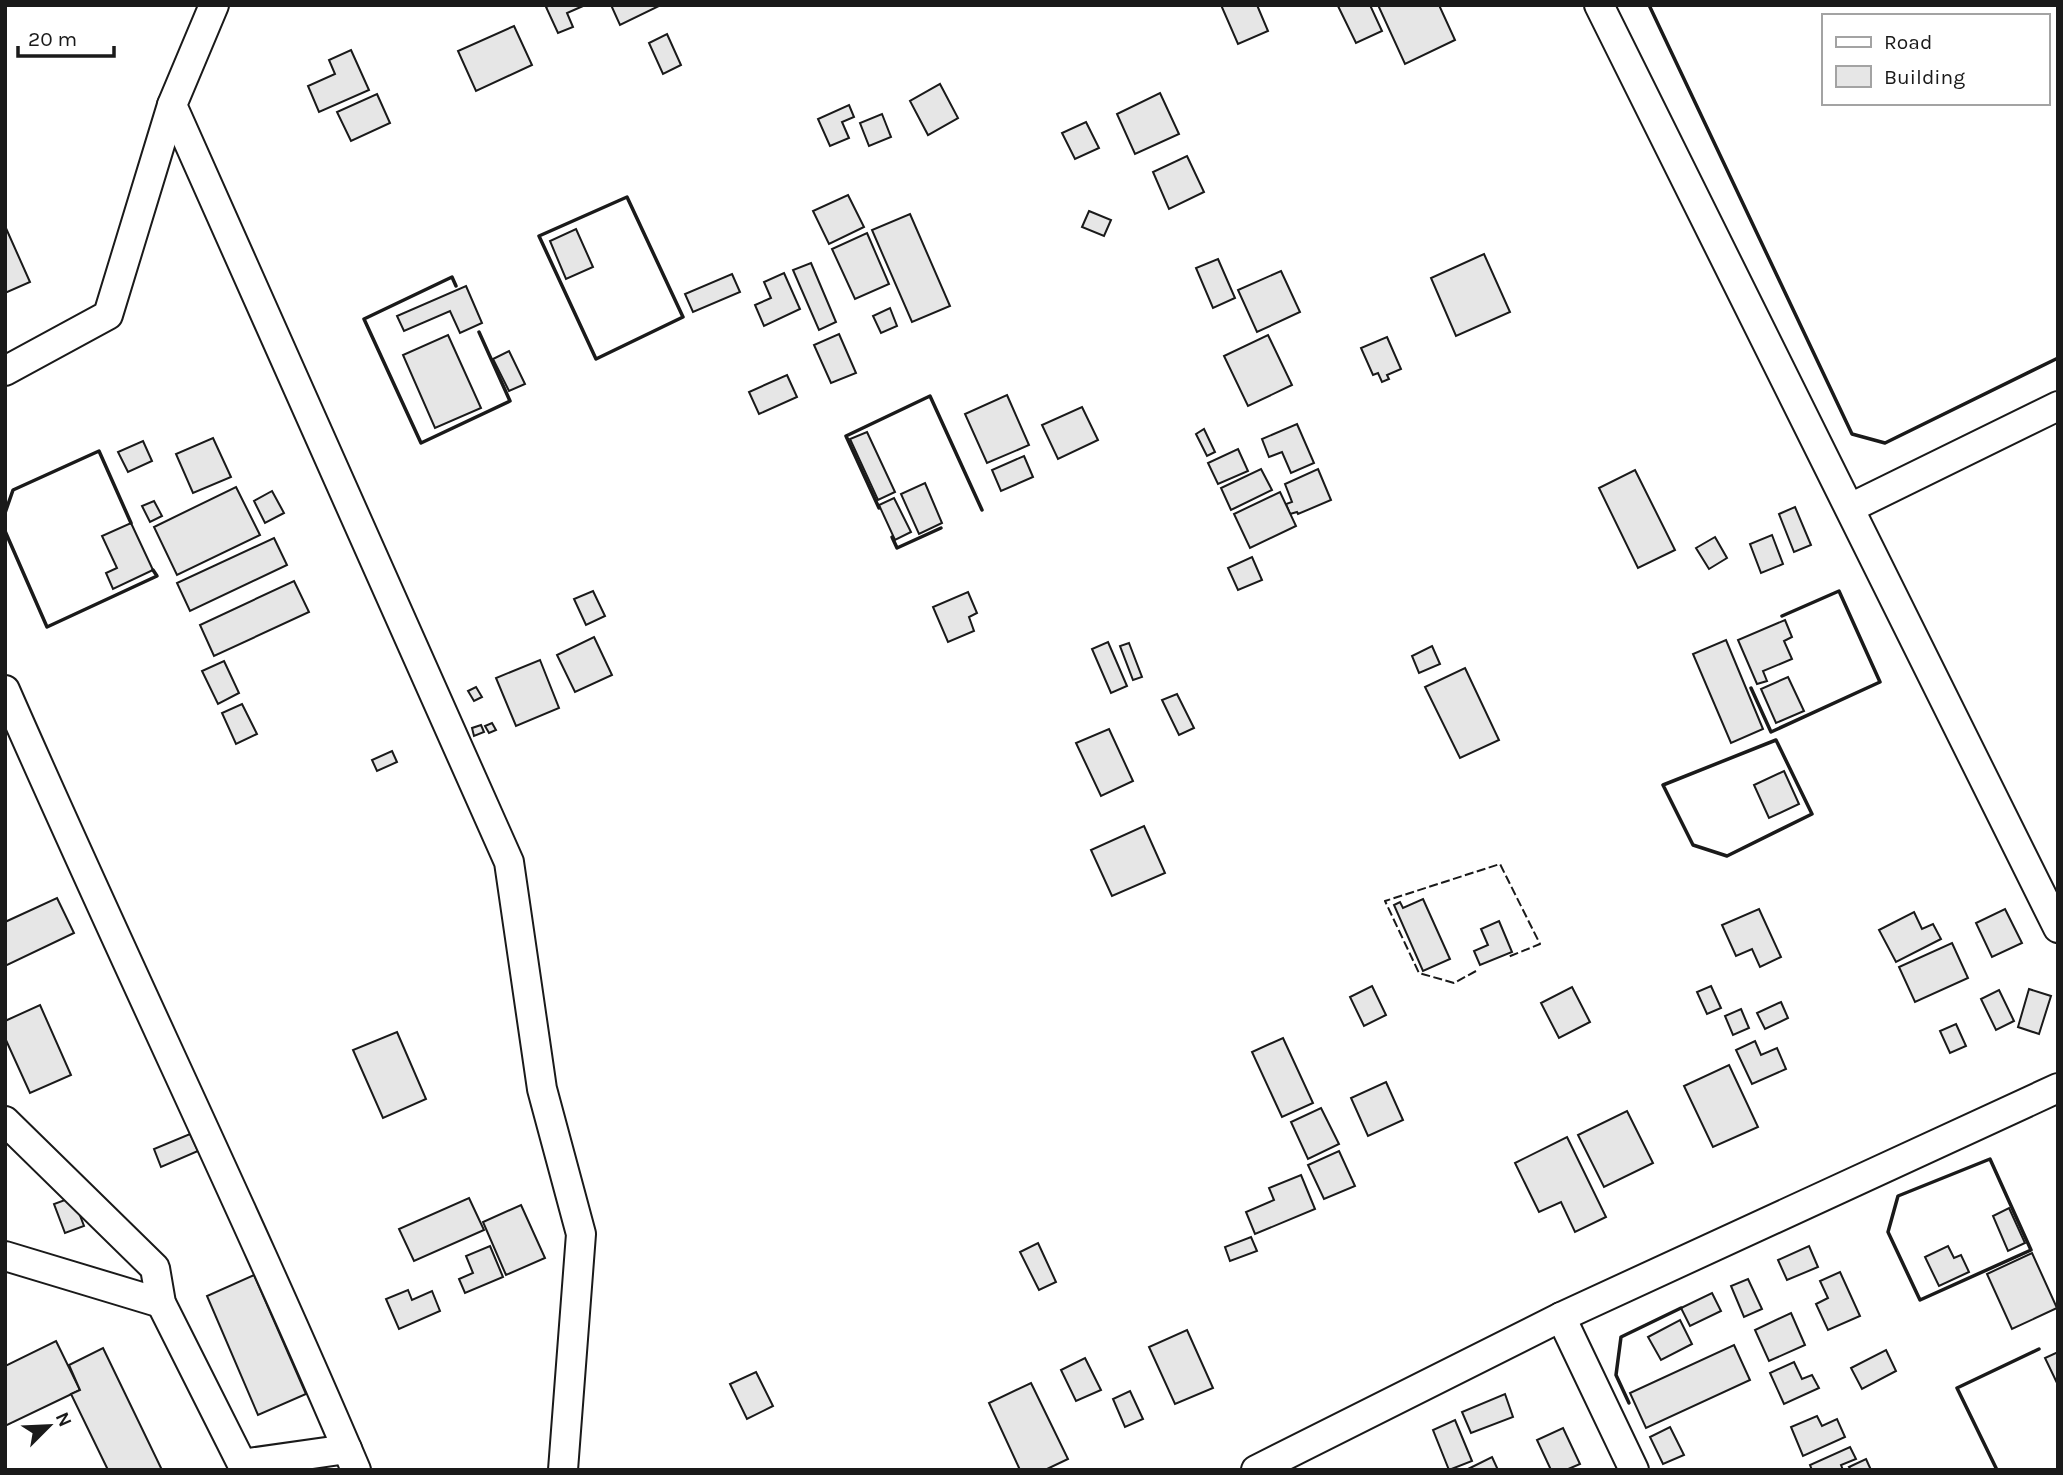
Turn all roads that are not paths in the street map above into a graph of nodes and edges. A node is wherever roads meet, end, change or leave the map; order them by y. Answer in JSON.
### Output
{"nodes":[{"id":1,"x":214,"y":5,"type":"edge"},
{"id":2,"x":1599,"y":5,"type":"edge"},
{"id":3,"x":172,"y":106,"type":"junction"},
{"id":4,"x":5,"y":371,"type":"edge"},
{"id":5,"x":2058,"y":406,"type":"edge"},
{"id":6,"x":1850,"y":508,"type":"junction"},
{"id":7,"x":5,"y":690,"type":"edge"},
{"id":8,"x":2058,"y":928,"type":"edge"},
{"id":9,"x":2058,"y":1088,"type":"edge"},
{"id":10,"x":5,"y":1121,"type":"edge"},
{"id":11,"x":5,"y":1256,"type":"edge"},
{"id":12,"x":161,"y":1303,"type":"junction"},
{"id":13,"x":1561,"y":1317,"type":"junction"},
{"id":14,"x":351,"y":1459,"type":"edge"},
{"id":15,"x":563,"y":1470,"type":"edge"},
{"id":16,"x":1256,"y":1470,"type":"edge"},
{"id":17,"x":1634,"y":1470,"type":"edge"}],
"edges":[{"from":1,"to":3,"type":"street"},
{"from":2,"to":6,"type":"street"},
{"from":3,"to":4,"type":"street"},
{"from":3,"to":15,"type":"street"},
{"from":5,"to":6,"type":"street"},
{"from":6,"to":8,"type":"street"},
{"from":7,"to":14,"type":"street"},
{"from":9,"to":13,"type":"street"},
{"from":10,"to":12,"type":"street"},
{"from":11,"to":12,"type":"street"},
{"from":12,"to":14,"type":"street"},
{"from":13,"to":16,"type":"street"},
{"from":13,"to":17,"type":"street"}]}
